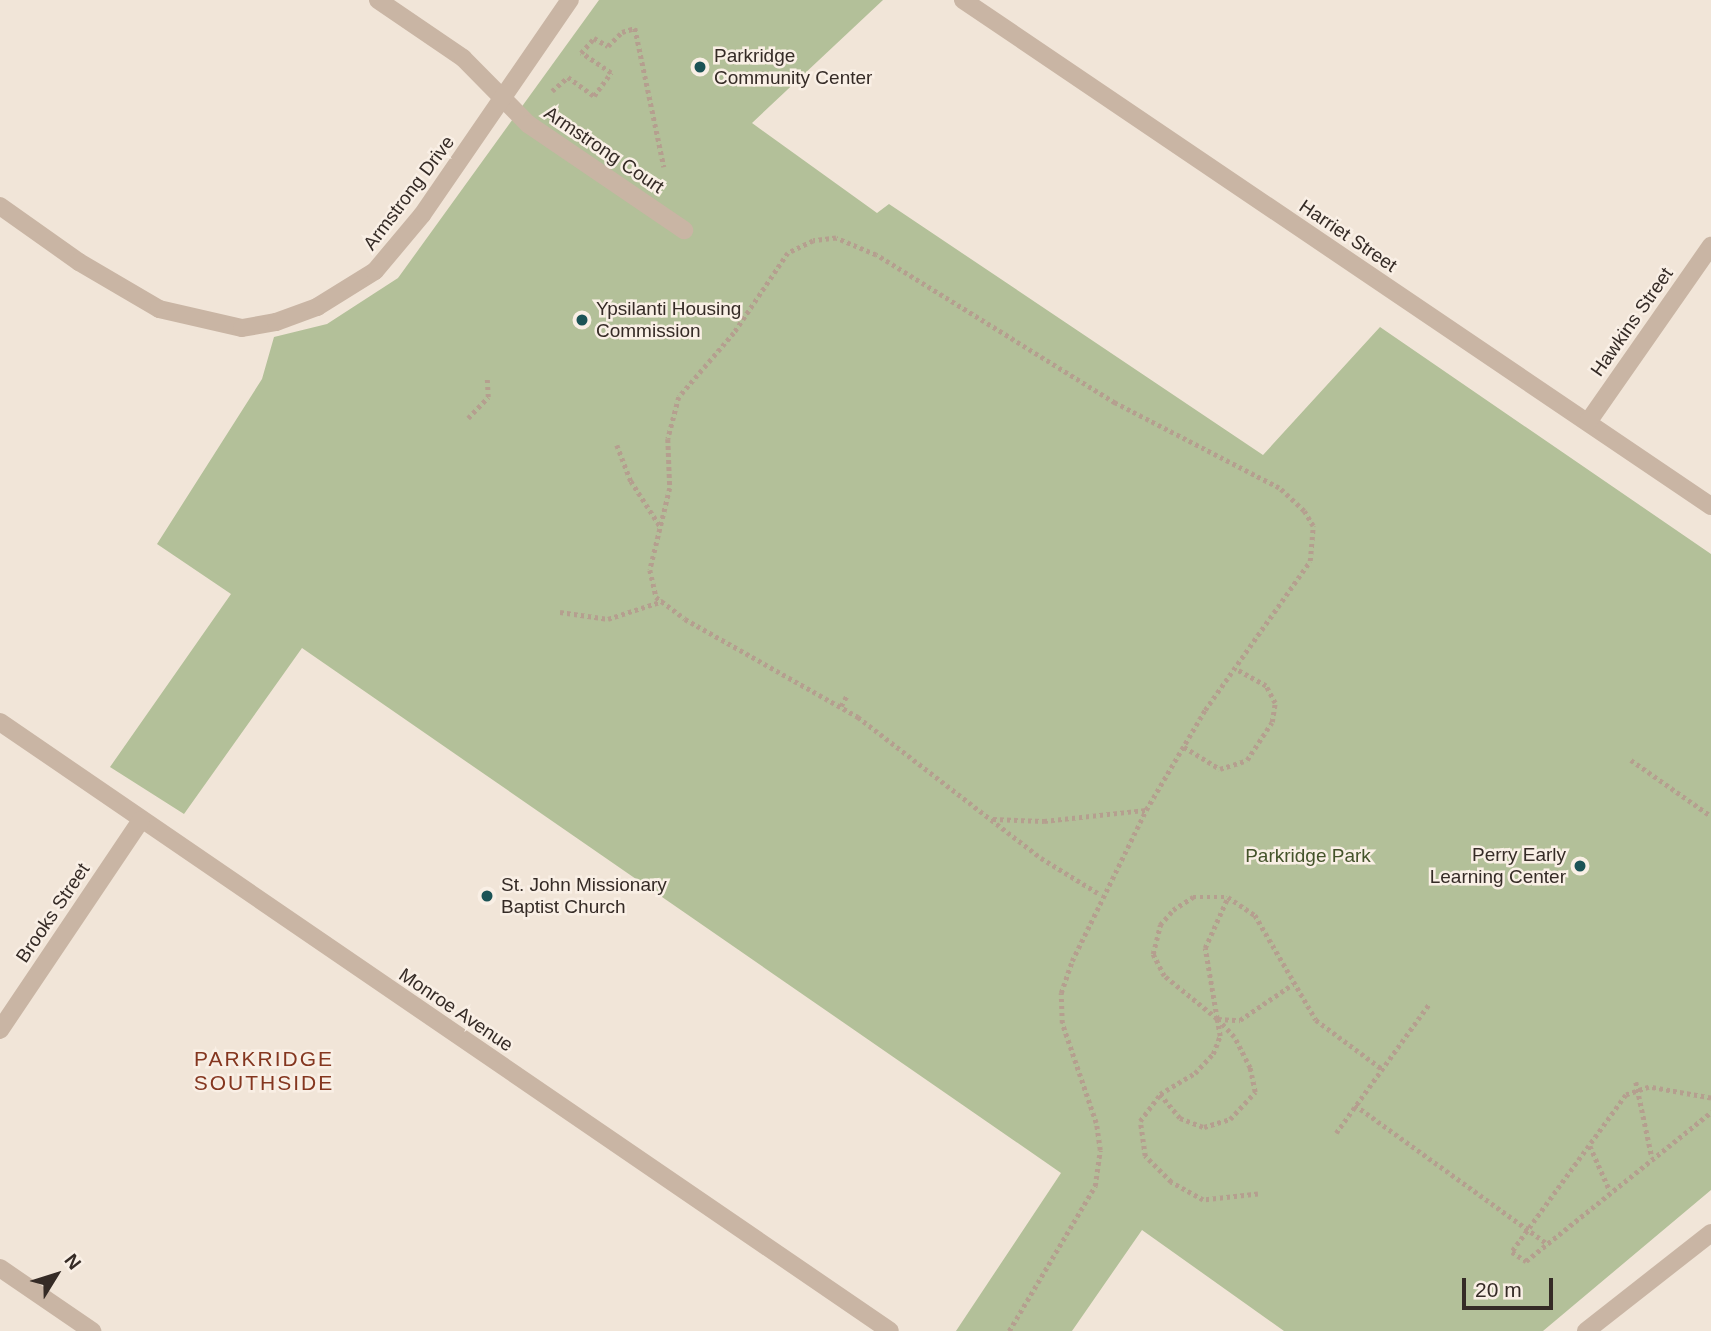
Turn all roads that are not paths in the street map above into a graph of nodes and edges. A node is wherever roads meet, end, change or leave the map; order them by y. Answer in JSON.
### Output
{"nodes":[{"id":1,"x":379,"y":0,"type":"edge"},
{"id":2,"x":570,"y":0,"type":"edge"},
{"id":3,"x":963,"y":0,"type":"edge"},
{"id":4,"x":503,"y":101,"type":"junction"},
{"id":5,"x":0,"y":206,"type":"edge"},
{"id":6,"x":684,"y":230,"type":"dead end"},
{"id":7,"x":1711,"y":246,"type":"edge"},
{"id":8,"x":1588,"y":422,"type":"junction"},
{"id":9,"x":1711,"y":506,"type":"edge"},
{"id":10,"x":0,"y":722,"type":"edge"},
{"id":11,"x":141,"y":820,"type":"junction"},
{"id":12,"x":0,"y":1030,"type":"edge"},
{"id":13,"x":1711,"y":1233,"type":"edge"},
{"id":14,"x":0,"y":1269,"type":"edge"},
{"id":15,"x":92,"y":1331,"type":"edge"},
{"id":16,"x":890,"y":1331,"type":"edge"},
{"id":17,"x":1586,"y":1331,"type":"edge"}],
"edges":[{"from":1,"to":4,"type":"street","name":"Armstrong Court"},
{"from":2,"to":4,"type":"street","name":"Armstrong Drive"},
{"from":3,"to":8,"type":"street","name":"Harriet Street"},
{"from":4,"to":5,"type":"street","name":"Armstrong Drive"},
{"from":4,"to":6,"type":"street","name":"Armstrong Court"},
{"from":7,"to":8,"type":"street","name":"Hawkins Street"},
{"from":8,"to":9,"type":"street","name":"Harriet Street"},
{"from":10,"to":11,"type":"street","name":"Monroe Avenue"},
{"from":11,"to":12,"type":"street","name":"Brooks Street"},
{"from":11,"to":16,"type":"street","name":"Monroe Avenue"},
{"from":13,"to":17,"type":"street"},
{"from":14,"to":15,"type":"street"}]}
